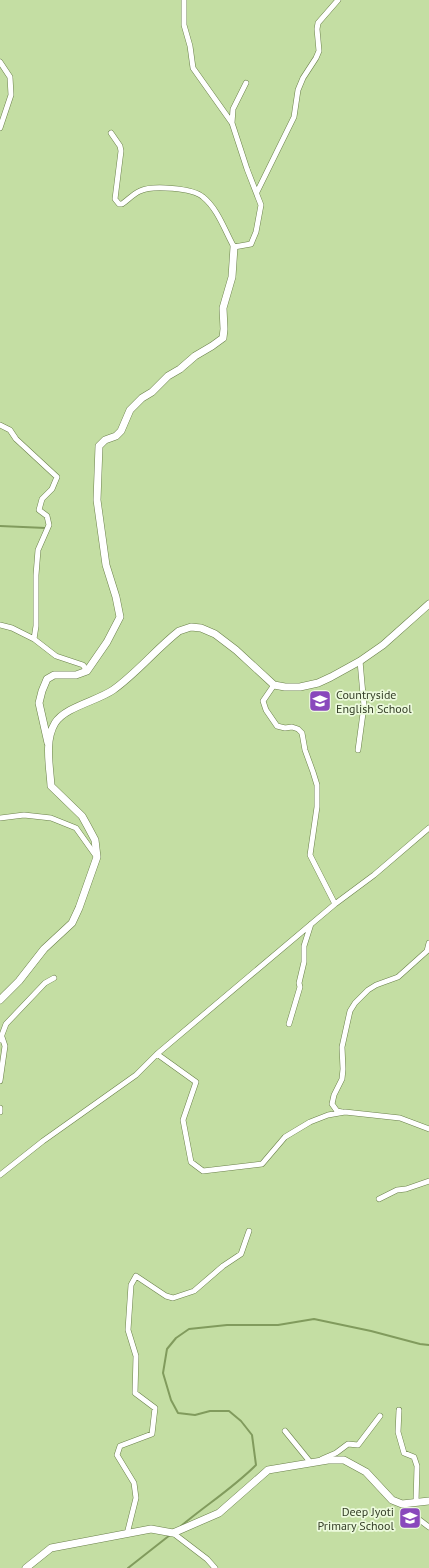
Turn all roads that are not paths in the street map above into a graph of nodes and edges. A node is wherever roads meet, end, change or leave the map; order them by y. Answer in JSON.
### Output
{"nodes":[{"id":1,"x":184,"y":0,"type":"edge"},
{"id":2,"x":338,"y":0,"type":"edge"},
{"id":3,"x":0,"y":62,"type":"edge"},
{"id":4,"x":246,"y":83,"type":"dead end"},
{"id":5,"x":232,"y":123,"type":"junction"},
{"id":6,"x":0,"y":128,"type":"edge"},
{"id":7,"x":110,"y":133,"type":"dead end"},
{"id":8,"x":257,"y":192,"type":"junction"},
{"id":9,"x":234,"y":247,"type":"junction"},
{"id":10,"x":0,"y":425,"type":"edge"},
{"id":11,"x":429,"y":604,"type":"edge"},
{"id":12,"x":0,"y":625,"type":"edge"},
{"id":13,"x":34,"y":639,"type":"junction"},
{"id":14,"x":360,"y":661,"type":"junction"},
{"id":15,"x":87,"y":671,"type":"junction"},
{"id":16,"x":274,"y":685,"type":"junction"},
{"id":17,"x":49,"y":746,"type":"junction"},
{"id":18,"x":358,"y":750,"type":"dead end"},
{"id":19,"x":0,"y":818,"type":"edge"},
{"id":20,"x":429,"y":828,"type":"edge"},
{"id":21,"x":97,"y":857,"type":"junction"},
{"id":22,"x":335,"y":904,"type":"junction"},
{"id":23,"x":312,"y":923,"type":"junction"},
{"id":24,"x":429,"y":943,"type":"edge"},
{"id":25,"x":54,"y":978,"type":"dead end"},
{"id":26,"x":0,"y":1000,"type":"edge"},
{"id":27,"x":288,"y":1024,"type":"dead end"},
{"id":28,"x":1,"y":1039,"type":"edge"},
{"id":29,"x":157,"y":1054,"type":"junction"},
{"id":30,"x":0,"y":1081,"type":"edge"},
{"id":31,"x":0,"y":1108,"type":"edge"},
{"id":32,"x":0,"y":1112,"type":"edge"},
{"id":33,"x":345,"y":1112,"type":"junction"},
{"id":34,"x":429,"y":1129,"type":"edge"},
{"id":35,"x":0,"y":1175,"type":"edge"},
{"id":36,"x":429,"y":1181,"type":"edge"},
{"id":37,"x":379,"y":1199,"type":"dead end"},
{"id":38,"x":249,"y":1232,"type":"dead end"},
{"id":39,"x":399,"y":1410,"type":"dead end"},
{"id":40,"x":380,"y":1416,"type":"dead end"},
{"id":41,"x":285,"y":1432,"type":"dead end"},
{"id":42,"x":310,"y":1464,"type":"junction"},
{"id":43,"x":429,"y":1501,"type":"edge"},
{"id":44,"x":416,"y":1502,"type":"junction"},
{"id":45,"x":417,"y":1518,"type":"dead end"},
{"id":46,"x":429,"y":1527,"type":"edge"},
{"id":47,"x":173,"y":1533,"type":"junction"},
{"id":48,"x":127,"y":1534,"type":"junction"},
{"id":49,"x":26,"y":1568,"type":"edge"},
{"id":50,"x":215,"y":1568,"type":"edge"}],
"edges":[{"from":1,"to":5,"type":"street"},
{"from":2,"to":8,"type":"street"},
{"from":3,"to":6,"type":"street"},
{"from":4,"to":5,"type":"street"},
{"from":5,"to":8,"type":"street"},
{"from":7,"to":9,"type":"street"},
{"from":8,"to":9,"type":"street"},
{"from":9,"to":15,"type":"street"},
{"from":10,"to":13,"type":"street"},
{"from":11,"to":14,"type":"street"},
{"from":12,"to":13,"type":"street"},
{"from":13,"to":15,"type":"street"},
{"from":14,"to":16,"type":"street"},
{"from":14,"to":18,"type":"street"},
{"from":15,"to":17,"type":"street"},
{"from":16,"to":17,"type":"street"},
{"from":16,"to":22,"type":"street"},
{"from":17,"to":21,"type":"street"},
{"from":19,"to":21,"type":"street"},
{"from":20,"to":22,"type":"street"},
{"from":21,"to":26,"type":"street"},
{"from":22,"to":23,"type":"street"},
{"from":23,"to":27,"type":"street"},
{"from":23,"to":29,"type":"street"},
{"from":24,"to":33,"type":"street"},
{"from":25,"to":28,"type":"street"},
{"from":28,"to":30,"type":"street"},
{"from":29,"to":33,"type":"street"},
{"from":29,"to":35,"type":"street"},
{"from":31,"to":32,"type":"street"},
{"from":33,"to":34,"type":"street"},
{"from":36,"to":37,"type":"street"},
{"from":38,"to":48,"type":"street"},
{"from":39,"to":44,"type":"street"},
{"from":40,"to":42,"type":"street"},
{"from":41,"to":42,"type":"street"},
{"from":42,"to":44,"type":"street"},
{"from":42,"to":47,"type":"street"},
{"from":43,"to":44,"type":"street"},
{"from":45,"to":46,"type":"street"},
{"from":47,"to":48,"type":"street"},
{"from":47,"to":50,"type":"street"},
{"from":48,"to":49,"type":"street"}]}
